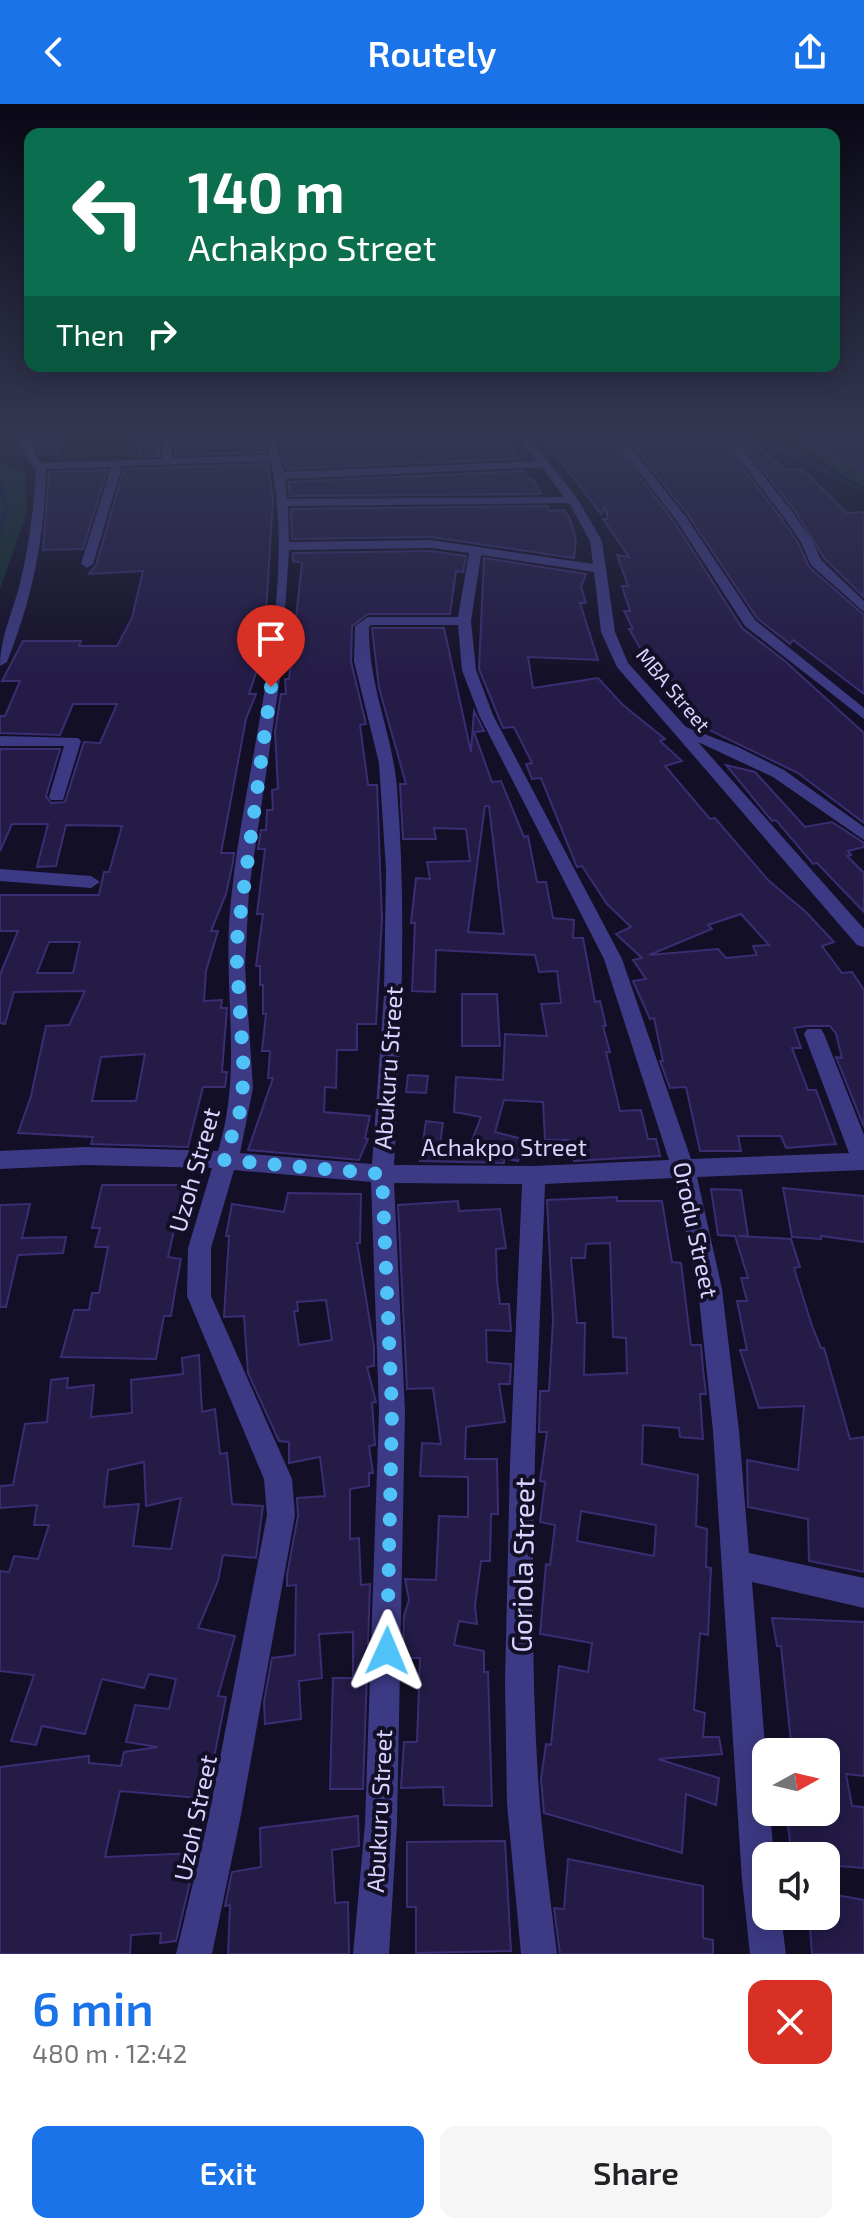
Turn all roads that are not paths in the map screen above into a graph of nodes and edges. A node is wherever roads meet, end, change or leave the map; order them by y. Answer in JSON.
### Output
{"nodes":[{"id":1,"x":40,"y":516,"type":"edge"},
{"id":2,"x":102,"y":516,"type":"edge"},
{"id":3,"x":282,"y":516,"type":"edge"},
{"id":4,"x":582,"y":516,"type":"edge"},
{"id":5,"x":680,"y":516,"type":"edge"},
{"id":6,"x":790,"y":516,"type":"edge"},
{"id":7,"x":285,"y":546,"type":"junction"},
{"id":8,"x":476,"y":550,"type":"junction"},
{"id":9,"x":87,"y":564,"type":"dead end"},
{"id":10,"x":601,"y":569,"type":"junction"},
{"id":11,"x":864,"y":608,"type":"edge"},
{"id":12,"x":464,"y":621,"type":"junction"},
{"id":13,"x":0,"y":662,"type":"edge"},
{"id":14,"x":864,"y":715,"type":"edge"},
{"id":15,"x":680,"y":730,"type":"junction"},
{"id":16,"x":0,"y":741,"type":"edge"},
{"id":17,"x":57,"y":797,"type":"dead end"},
{"id":18,"x":864,"y":835,"type":"edge"},
{"id":19,"x":0,"y":875,"type":"edge"},
{"id":20,"x":91,"y":882,"type":"dead end"},
{"id":21,"x":864,"y":941,"type":"edge"},
{"id":22,"x":814,"y":1034,"type":"dead end"},
{"id":23,"x":0,"y":1160,"type":"edge"},
{"id":24,"x":224,"y":1160,"type":"junction"},
{"id":25,"x":864,"y":1161,"type":"edge"},
{"id":26,"x":684,"y":1171,"type":"junction"},
{"id":27,"x":382,"y":1174,"type":"junction"},
{"id":28,"x":534,"y":1175,"type":"junction"},
{"id":29,"x":734,"y":1564,"type":"junction"},
{"id":30,"x":864,"y":1593,"type":"edge"},
{"id":31,"x":194,"y":1954,"type":"edge"},
{"id":32,"x":371,"y":1954,"type":"edge"},
{"id":33,"x":539,"y":1954,"type":"edge"},
{"id":34,"x":768,"y":1954,"type":"edge"}],
"edges":[{"from":1,"to":13,"type":"street"},
{"from":2,"to":9,"type":"street"},
{"from":3,"to":7,"type":"street","name":"Uzoh Street"},
{"from":4,"to":10,"type":"street","name":"MBA Street"},
{"from":5,"to":14,"type":"street"},
{"from":6,"to":11,"type":"street"},
{"from":7,"to":8,"type":"street"},
{"from":7,"to":24,"type":"street","name":"Uzoh Street"},
{"from":8,"to":10,"type":"street"},
{"from":8,"to":12,"type":"street","name":"Orodu Street"},
{"from":10,"to":15,"type":"street","name":"MBA Street"},
{"from":12,"to":26,"type":"street","name":"Orodu Street"},
{"from":12,"to":27,"type":"street","name":"Abukuru Street"},
{"from":15,"to":18,"type":"street"},
{"from":15,"to":21,"type":"street","name":"MBA Street"},
{"from":16,"to":17,"type":"street"},
{"from":19,"to":20,"type":"street"},
{"from":22,"to":25,"type":"street"},
{"from":23,"to":24,"type":"street","name":"Achakpo Street"},
{"from":24,"to":27,"type":"street","name":"Achakpo Street"},
{"from":24,"to":31,"type":"street","name":"Uzoh Street"},
{"from":25,"to":26,"type":"street","name":"Achakpo Street"},
{"from":26,"to":28,"type":"street","name":"Achakpo Street"},
{"from":26,"to":29,"type":"street","name":"Orodu Street"},
{"from":27,"to":28,"type":"street","name":"Achakpo Street"},
{"from":27,"to":32,"type":"street","name":"Abukuru Street"},
{"from":28,"to":33,"type":"street","name":"Goriola Street"},
{"from":29,"to":30,"type":"street"},
{"from":29,"to":34,"type":"street","name":"Orodu Street"}]}
